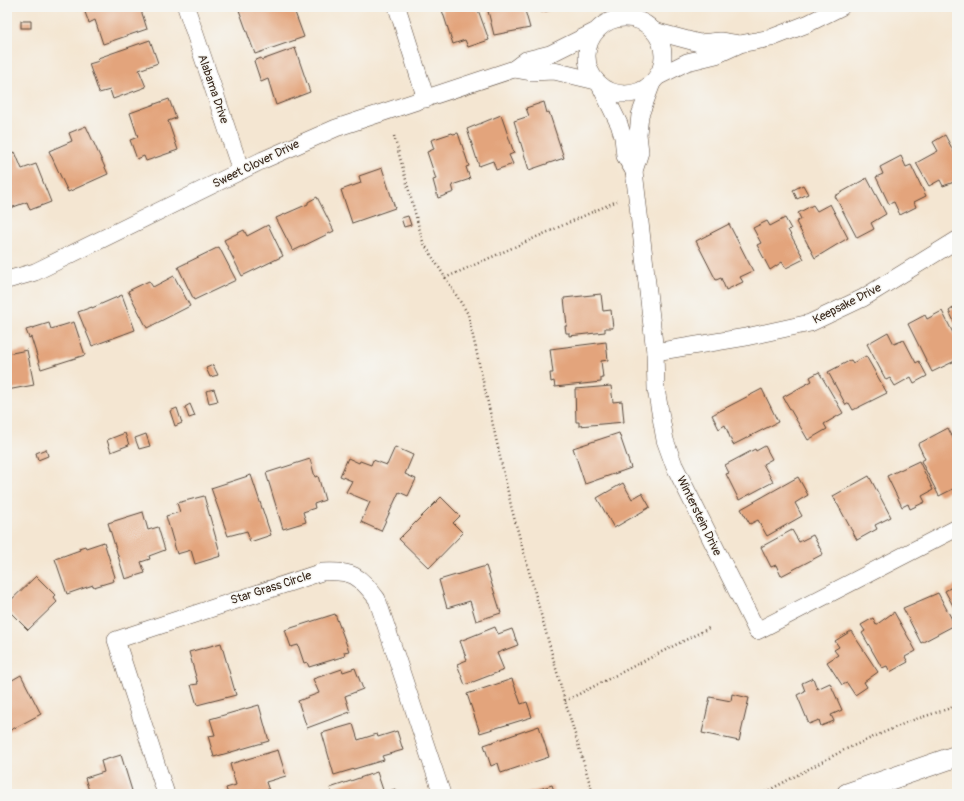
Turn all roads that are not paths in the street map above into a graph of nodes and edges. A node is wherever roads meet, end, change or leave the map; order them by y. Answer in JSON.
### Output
{"nodes":[{"id":1,"x":186,"y":7,"type":"edge"},
{"id":2,"x":396,"y":7,"type":"edge"},
{"id":3,"x":605,"y":7,"type":"edge"},
{"id":4,"x":637,"y":7,"type":"edge"},
{"id":5,"x":841,"y":7,"type":"edge"},
{"id":6,"x":650,"y":27,"type":"junction"},
{"id":7,"x":597,"y":30,"type":"junction"},
{"id":8,"x":740,"y":44,"type":"junction"},
{"id":9,"x":514,"y":69,"type":"junction"},
{"id":10,"x":654,"y":80,"type":"junction"},
{"id":11,"x":598,"y":83,"type":"junction"},
{"id":12,"x":426,"y":99,"type":"junction"},
{"id":13,"x":241,"y":171,"type":"junction"},
{"id":14,"x":634,"y":171,"type":"junction"},
{"id":15,"x":957,"y":240,"type":"edge"},
{"id":16,"x":7,"y":280,"type":"edge"},
{"id":17,"x":655,"y":352,"type":"junction"},
{"id":18,"x":957,"y":528,"type":"edge"},
{"id":19,"x":957,"y":756,"type":"edge"},
{"id":20,"x":166,"y":794,"type":"edge"},
{"id":21,"x":442,"y":794,"type":"edge"},
{"id":22,"x":847,"y":794,"type":"edge"}],
"edges":[{"from":1,"to":13,"type":"street","name":"Alabama Drive"},
{"from":2,"to":12,"type":"street"},
{"from":3,"to":7,"type":"street"},
{"from":4,"to":6,"type":"street"},
{"from":5,"to":8,"type":"street"},
{"from":6,"to":7,"type":"street"},
{"from":6,"to":8,"type":"street"},
{"from":6,"to":10,"type":"street"},
{"from":7,"to":9,"type":"street","name":"Sweet Clover Drive"},
{"from":7,"to":11,"type":"street"},
{"from":8,"to":10,"type":"street"},
{"from":9,"to":11,"type":"street","name":"Sweet Clover Drive"},
{"from":9,"to":12,"type":"street","name":"Sweet Clover Drive"},
{"from":10,"to":11,"type":"street"},
{"from":10,"to":14,"type":"street","name":"Winterstein Drive"},
{"from":11,"to":14,"type":"street","name":"Winterstein Drive"},
{"from":12,"to":13,"type":"street","name":"Sweet Clover Drive"},
{"from":13,"to":16,"type":"street","name":"Sweet Clover Drive"},
{"from":14,"to":17,"type":"street","name":"Winterstein Drive"},
{"from":15,"to":17,"type":"street","name":"Keepsake Drive"},
{"from":17,"to":18,"type":"street","name":"Winterstein Drive"},
{"from":19,"to":22,"type":"street"},
{"from":20,"to":21,"type":"street","name":"Star Grass Circle"}]}
